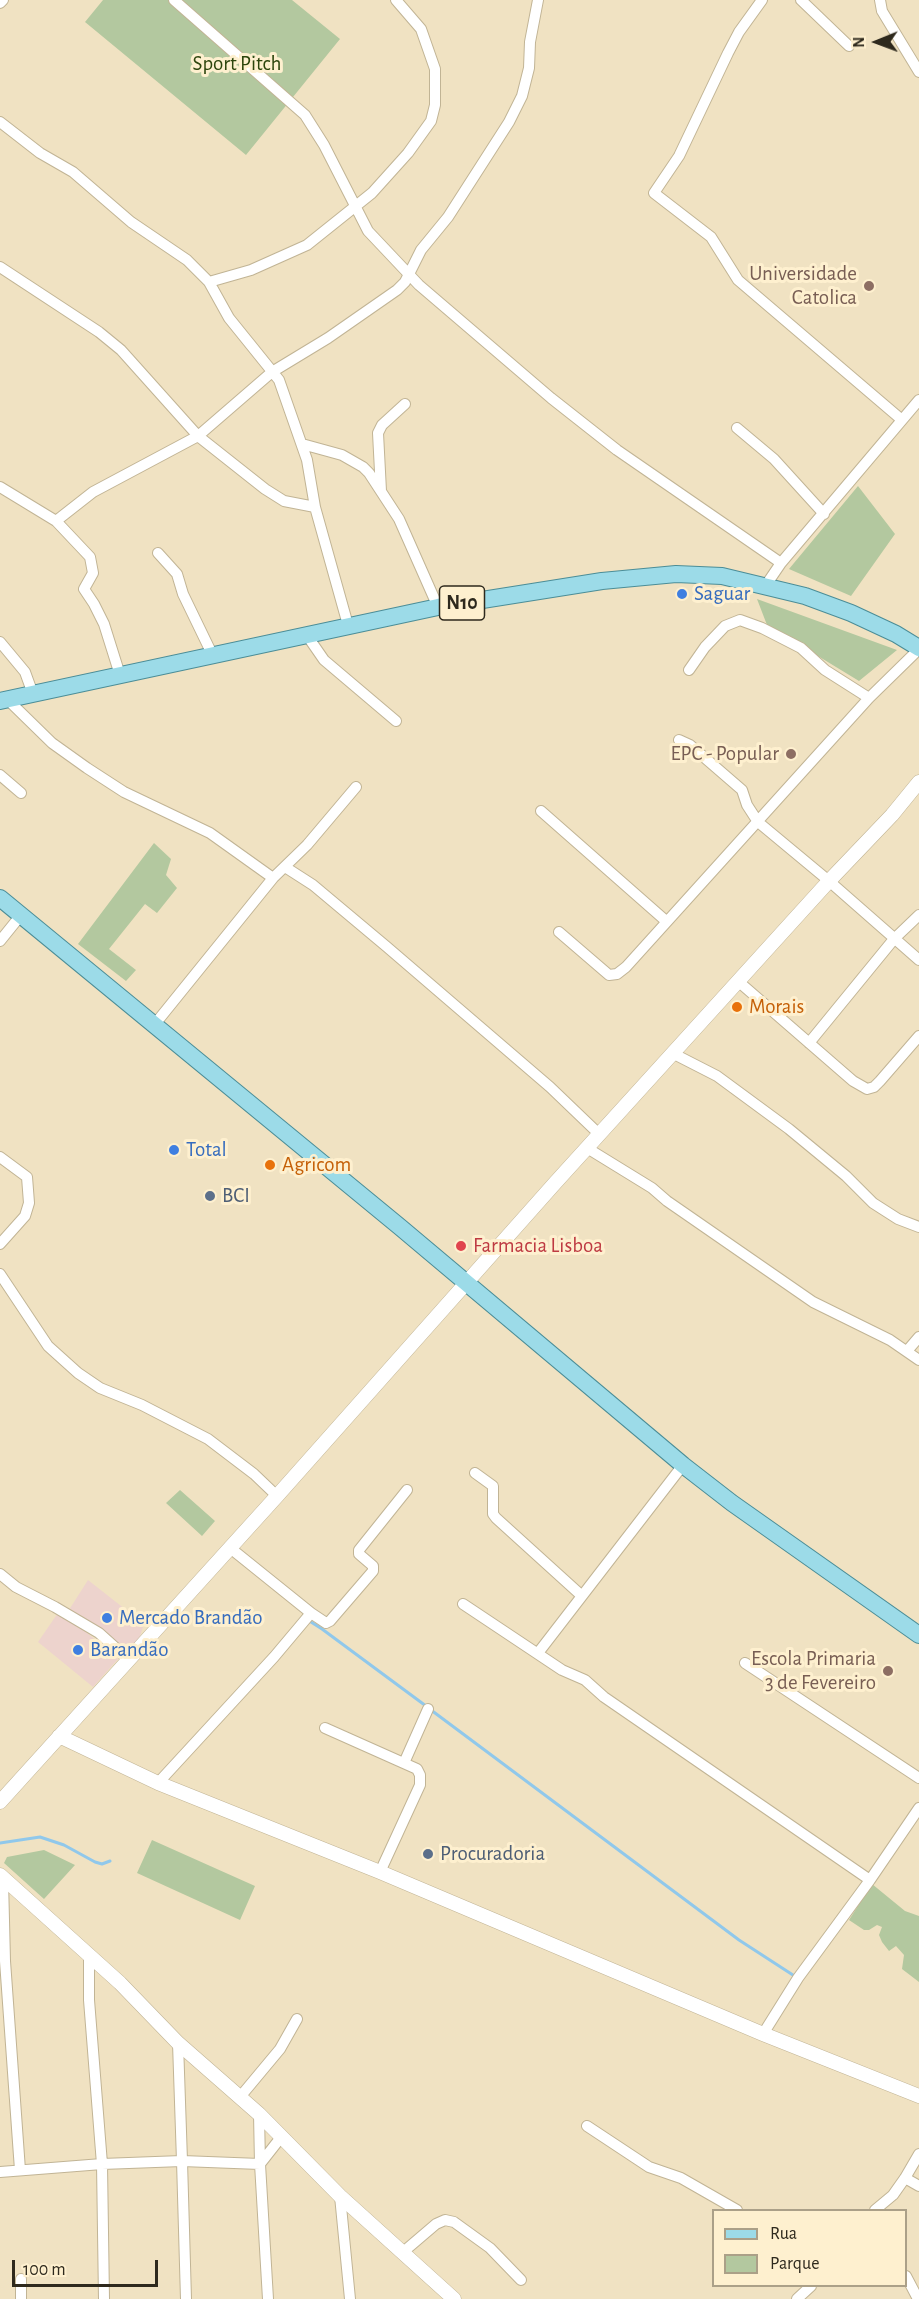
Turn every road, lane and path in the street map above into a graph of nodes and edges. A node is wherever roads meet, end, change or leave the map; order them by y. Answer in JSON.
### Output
{"nodes":[{"id":1,"x":174,"y":0,"type":"edge"},
{"id":2,"x":396,"y":0,"type":"edge"},
{"id":3,"x":538,"y":0,"type":"edge"},
{"id":4,"x":762,"y":0,"type":"edge"},
{"id":5,"x":801,"y":0,"type":"edge"},
{"id":6,"x":880,"y":0,"type":"edge"},
{"id":7,"x":849,"y":46,"type":"dead end"},
{"id":8,"x":919,"y":72,"type":"edge"},
{"id":9,"x":0,"y":122,"type":"edge"},
{"id":10,"x":355,"y":208,"type":"junction"},
{"id":11,"x":0,"y":267,"type":"edge"},
{"id":12,"x":409,"y":274,"type":"junction"},
{"id":13,"x":209,"y":282,"type":"junction"},
{"id":14,"x":272,"y":372,"type":"junction"},
{"id":15,"x":919,"y":400,"type":"edge"},
{"id":16,"x":405,"y":404,"type":"dead end"},
{"id":17,"x":902,"y":420,"type":"junction"},
{"id":18,"x":737,"y":428,"type":"dead end"},
{"id":19,"x":198,"y":436,"type":"junction"},
{"id":20,"x":302,"y":444,"type":"junction"},
{"id":21,"x":0,"y":487,"type":"edge"},
{"id":22,"x":381,"y":491,"type":"junction"},
{"id":23,"x":315,"y":507,"type":"junction"},
{"id":24,"x":824,"y":514,"type":"junction"},
{"id":25,"x":56,"y":520,"type":"junction"},
{"id":26,"x":158,"y":553,"type":"dead end"},
{"id":27,"x":781,"y":563,"type":"junction"},
{"id":28,"x":766,"y":585,"type":"junction"},
{"id":29,"x":438,"y":607,"type":"junction"},
{"id":30,"x":348,"y":625,"type":"junction"},
{"id":31,"x":306,"y":634,"type":"junction"},
{"id":32,"x":0,"y":642,"type":"edge"},
{"id":33,"x":919,"y":648,"type":"edge"},
{"id":34,"x":213,"y":656,"type":"junction"},
{"id":35,"x":689,"y":670,"type":"dead end"},
{"id":36,"x":120,"y":675,"type":"junction"},
{"id":37,"x":33,"y":694,"type":"junction"},
{"id":38,"x":869,"y":698,"type":"junction"},
{"id":39,"x":4,"y":700,"type":"edge"},
{"id":40,"x":396,"y":721,"type":"dead end"},
{"id":41,"x":679,"y":740,"type":"dead end"},
{"id":42,"x":0,"y":775,"type":"edge"},
{"id":43,"x":919,"y":782,"type":"edge"},
{"id":44,"x":356,"y":787,"type":"dead end"},
{"id":45,"x":21,"y":793,"type":"dead end"},
{"id":46,"x":541,"y":811,"type":"dead end"},
{"id":47,"x":758,"y":822,"type":"junction"},
{"id":48,"x":285,"y":867,"type":"junction"},
{"id":49,"x":273,"y":878,"type":"junction"},
{"id":50,"x":829,"y":881,"type":"junction"},
{"id":51,"x":0,"y":898,"type":"edge"},
{"id":52,"x":21,"y":915,"type":"junction"},
{"id":53,"x":919,"y":915,"type":"edge"},
{"id":54,"x":666,"y":921,"type":"junction"},
{"id":55,"x":559,"y":932,"type":"dead end"},
{"id":56,"x":894,"y":939,"type":"junction"},
{"id":57,"x":0,"y":941,"type":"edge"},
{"id":58,"x":919,"y":960,"type":"edge"},
{"id":59,"x":739,"y":982,"type":"junction"},
{"id":60,"x":155,"y":1024,"type":"junction"},
{"id":61,"x":919,"y":1036,"type":"edge"},
{"id":62,"x":809,"y":1043,"type":"junction"},
{"id":63,"x":674,"y":1054,"type":"junction"},
{"id":64,"x":599,"y":1134,"type":"junction"},
{"id":65,"x":588,"y":1148,"type":"junction"},
{"id":66,"x":0,"y":1157,"type":"edge"},
{"id":67,"x":919,"y":1227,"type":"edge"},
{"id":68,"x":0,"y":1244,"type":"edge"},
{"id":69,"x":0,"y":1274,"type":"edge"},
{"id":70,"x":467,"y":1283,"type":"junction"},
{"id":71,"x":919,"y":1337,"type":"edge"},
{"id":72,"x":907,"y":1351,"type":"junction"},
{"id":73,"x":919,"y":1360,"type":"edge"},
{"id":74,"x":683,"y":1465,"type":"junction"},
{"id":75,"x":475,"y":1473,"type":"dead end"},
{"id":76,"x":407,"y":1490,"type":"dead end"},
{"id":77,"x":277,"y":1496,"type":"junction"},
{"id":78,"x":229,"y":1547,"type":"junction"},
{"id":79,"x":0,"y":1574,"type":"edge"},
{"id":80,"x":582,"y":1596,"type":"junction"},
{"id":81,"x":463,"y":1604,"type":"dead end"},
{"id":82,"x":311,"y":1613,"type":"junction"},
{"id":83,"x":919,"y":1635,"type":"edge"},
{"id":84,"x":538,"y":1653,"type":"junction"},
{"id":85,"x":129,"y":1660,"type":"junction"},
{"id":86,"x":745,"y":1663,"type":"dead end"},
{"id":87,"x":428,"y":1709,"type":"dead end"},
{"id":88,"x":325,"y":1728,"type":"dead end"},
{"id":89,"x":59,"y":1736,"type":"junction"},
{"id":90,"x":404,"y":1763,"type":"junction"},
{"id":91,"x":919,"y":1778,"type":"edge"},
{"id":92,"x":158,"y":1783,"type":"junction"},
{"id":93,"x":0,"y":1802,"type":"edge"},
{"id":94,"x":919,"y":1808,"type":"edge"},
{"id":95,"x":380,"y":1872,"type":"junction"},
{"id":96,"x":2,"y":1878,"type":"edge"},
{"id":97,"x":870,"y":1880,"type":"junction"},
{"id":98,"x":88,"y":1956,"type":"junction"},
{"id":99,"x":297,"y":2019,"type":"dead end"},
{"id":100,"x":763,"y":2034,"type":"junction"},
{"id":101,"x":178,"y":2043,"type":"junction"},
{"id":102,"x":919,"y":2096,"type":"edge"},
{"id":103,"x":240,"y":2097,"type":"junction"},
{"id":104,"x":259,"y":2114,"type":"junction"},
{"id":105,"x":587,"y":2126,"type":"dead end"},
{"id":106,"x":282,"y":2136,"type":"junction"},
{"id":107,"x":919,"y":2154,"type":"edge"},
{"id":108,"x":182,"y":2162,"type":"junction"},
{"id":109,"x":102,"y":2164,"type":"junction"},
{"id":110,"x":260,"y":2164,"type":"junction"},
{"id":111,"x":20,"y":2170,"type":"junction"},
{"id":112,"x":0,"y":2172,"type":"edge"},
{"id":113,"x":905,"y":2178,"type":"junction"},
{"id":114,"x":919,"y":2186,"type":"edge"},
{"id":115,"x":340,"y":2196,"type":"junction"},
{"id":116,"x":734,"y":2209,"type":"edge"},
{"id":117,"x":877,"y":2209,"type":"edge"},
{"id":118,"x":402,"y":2253,"type":"junction"},
{"id":119,"x":907,"y":2278,"type":"edge"},
{"id":120,"x":21,"y":2279,"type":"dead end"},
{"id":121,"x":522,"y":2280,"type":"dead end"},
{"id":122,"x":810,"y":2287,"type":"edge"},
{"id":123,"x":441,"y":2294,"type":"edge"},
{"id":124,"x":21,"y":2299,"type":"edge"},
{"id":125,"x":104,"y":2299,"type":"edge"},
{"id":126,"x":186,"y":2299,"type":"edge"},
{"id":127,"x":268,"y":2299,"type":"edge"},
{"id":128,"x":350,"y":2299,"type":"edge"},
{"id":129,"x":454,"y":2299,"type":"edge"},
{"id":130,"x":797,"y":2299,"type":"edge"},
{"id":131,"x":918,"y":2299,"type":"edge"}],
"edges":[{"from":1,"to":10,"type":"street"},
{"from":2,"to":10,"type":"street"},
{"from":3,"to":12,"type":"street"},
{"from":4,"to":17,"type":"street"},
{"from":5,"to":7,"type":"street"},
{"from":6,"to":8,"type":"street"},
{"from":9,"to":13,"type":"street"},
{"from":10,"to":12,"type":"street"},
{"from":10,"to":13,"type":"street"},
{"from":11,"to":19,"type":"street"},
{"from":12,"to":14,"type":"street"},
{"from":12,"to":27,"type":"street"},
{"from":13,"to":14,"type":"street"},
{"from":14,"to":19,"type":"street"},
{"from":14,"to":20,"type":"street"},
{"from":15,"to":17,"type":"street"},
{"from":16,"to":22,"type":"street"},
{"from":17,"to":24,"type":"street"},
{"from":18,"to":24,"type":"street"},
{"from":19,"to":23,"type":"street"},
{"from":19,"to":25,"type":"street"},
{"from":20,"to":22,"type":"street"},
{"from":20,"to":23,"type":"street"},
{"from":21,"to":25,"type":"street"},
{"from":22,"to":29,"type":"street"},
{"from":23,"to":30,"type":"street"},
{"from":24,"to":27,"type":"street"},
{"from":25,"to":36,"type":"street"},
{"from":26,"to":34,"type":"street"},
{"from":27,"to":28,"type":"street"},
{"from":28,"to":29,"type":"main road","number":"N10"},
{"from":28,"to":33,"type":"main road","number":"N10"},
{"from":29,"to":30,"type":"main road","number":"N10"},
{"from":30,"to":31,"type":"main road","number":"N10"},
{"from":31,"to":34,"type":"main road","number":"N10"},
{"from":31,"to":40,"type":"street"},
{"from":32,"to":37,"type":"street"},
{"from":33,"to":38,"type":"street"},
{"from":34,"to":36,"type":"main road","number":"N10"},
{"from":35,"to":38,"type":"street"},
{"from":36,"to":37,"type":"main road","number":"N10"},
{"from":37,"to":39,"type":"main road","number":"N10"},
{"from":38,"to":47,"type":"street"},
{"from":39,"to":49,"type":"street"},
{"from":41,"to":47,"type":"street"},
{"from":42,"to":45,"type":"street"},
{"from":43,"to":50,"type":"street"},
{"from":44,"to":48,"type":"street"},
{"from":46,"to":54,"type":"street"},
{"from":47,"to":50,"type":"street"},
{"from":47,"to":54,"type":"street"},
{"from":48,"to":49,"type":"street"},
{"from":48,"to":64,"type":"street"},
{"from":49,"to":60,"type":"street"},
{"from":50,"to":56,"type":"street"},
{"from":50,"to":59,"type":"street"},
{"from":51,"to":52,"type":"main road"},
{"from":52,"to":57,"type":"street"},
{"from":52,"to":60,"type":"main road"},
{"from":53,"to":56,"type":"street"},
{"from":54,"to":55,"type":"street"},
{"from":56,"to":58,"type":"street"},
{"from":56,"to":62,"type":"street"},
{"from":59,"to":62,"type":"street"},
{"from":59,"to":63,"type":"street"},
{"from":60,"to":70,"type":"main road"},
{"from":61,"to":62,"type":"street"},
{"from":63,"to":64,"type":"street"},
{"from":63,"to":67,"type":"street"},
{"from":64,"to":65,"type":"street"},
{"from":65,"to":70,"type":"street"},
{"from":65,"to":72,"type":"street"},
{"from":66,"to":68,"type":"street"},
{"from":69,"to":77,"type":"street"},
{"from":70,"to":74,"type":"main road"},
{"from":70,"to":77,"type":"street"},
{"from":71,"to":72,"type":"street"},
{"from":72,"to":73,"type":"street"},
{"from":74,"to":80,"type":"street"},
{"from":74,"to":83,"type":"main road"},
{"from":75,"to":80,"type":"street"},
{"from":76,"to":82,"type":"street"},
{"from":77,"to":78,"type":"street"},
{"from":78,"to":82,"type":"street"},
{"from":78,"to":85,"type":"street"},
{"from":79,"to":85,"type":"street"},
{"from":80,"to":84,"type":"street"},
{"from":81,"to":84,"type":"street"},
{"from":82,"to":92,"type":"street"},
{"from":84,"to":97,"type":"street"},
{"from":85,"to":89,"type":"street"},
{"from":86,"to":91,"type":"street"},
{"from":87,"to":90,"type":"street"},
{"from":88,"to":90,"type":"street"},
{"from":89,"to":92,"type":"street"},
{"from":89,"to":93,"type":"street"},
{"from":90,"to":95,"type":"street"},
{"from":92,"to":95,"type":"street"},
{"from":94,"to":97,"type":"street"},
{"from":95,"to":100,"type":"street"},
{"from":96,"to":98,"type":"street"},
{"from":96,"to":111,"type":"street"},
{"from":97,"to":100,"type":"street"},
{"from":98,"to":101,"type":"street"},
{"from":98,"to":109,"type":"street"},
{"from":99,"to":103,"type":"street"},
{"from":100,"to":102,"type":"street"},
{"from":101,"to":103,"type":"street"},
{"from":101,"to":108,"type":"street"},
{"from":103,"to":104,"type":"street"},
{"from":104,"to":106,"type":"street"},
{"from":104,"to":110,"type":"street"},
{"from":105,"to":116,"type":"street"},
{"from":106,"to":110,"type":"street"},
{"from":106,"to":115,"type":"street"},
{"from":107,"to":113,"type":"street"},
{"from":108,"to":109,"type":"street"},
{"from":108,"to":110,"type":"street"},
{"from":108,"to":126,"type":"street"},
{"from":109,"to":111,"type":"street"},
{"from":109,"to":125,"type":"street"},
{"from":110,"to":127,"type":"street"},
{"from":111,"to":112,"type":"street"},
{"from":113,"to":114,"type":"street"},
{"from":113,"to":117,"type":"street"},
{"from":115,"to":118,"type":"street"},
{"from":115,"to":128,"type":"street"},
{"from":118,"to":121,"type":"street"},
{"from":118,"to":123,"type":"street"},
{"from":119,"to":131,"type":"street"},
{"from":120,"to":124,"type":"street"},
{"from":122,"to":130,"type":"street"},
{"from":123,"to":129,"type":"street"}]}
